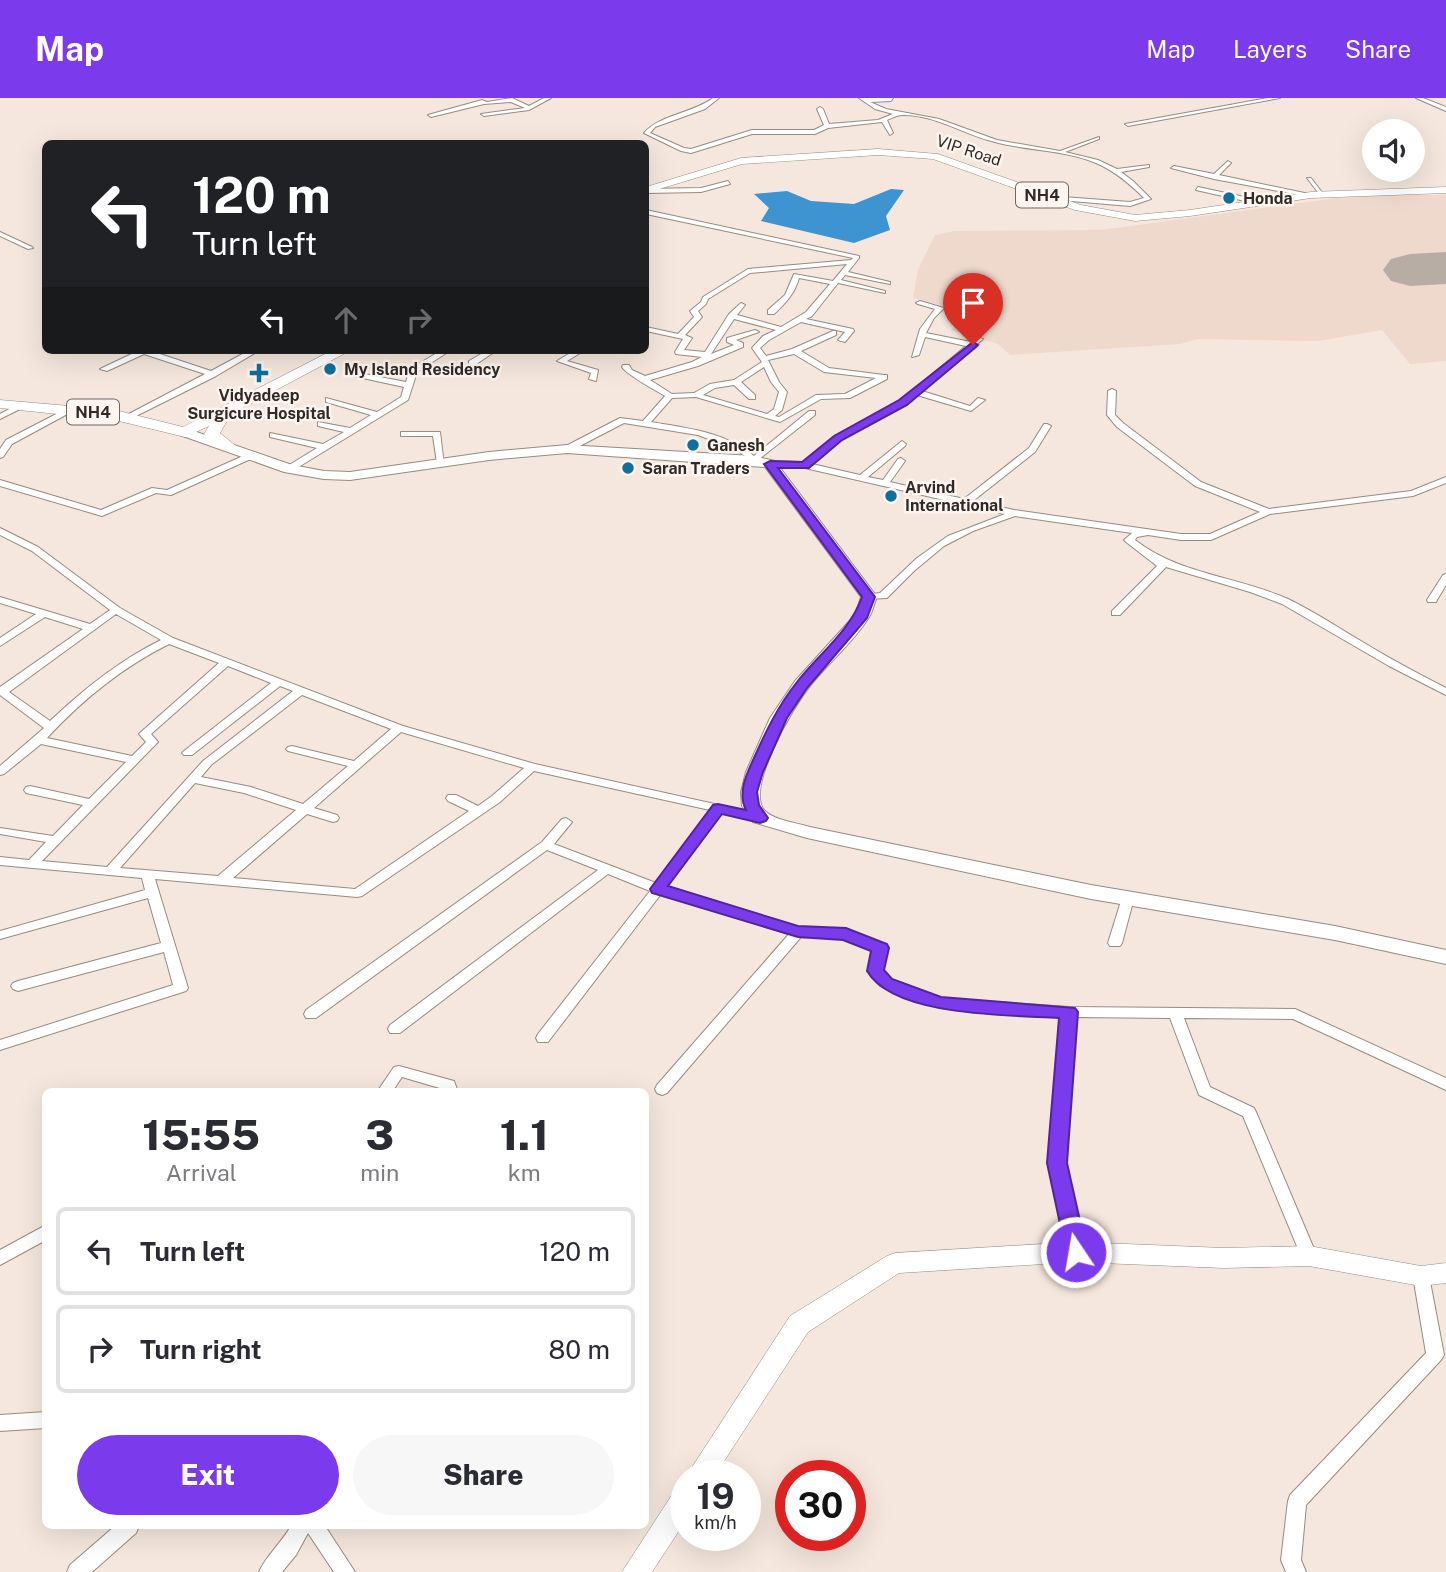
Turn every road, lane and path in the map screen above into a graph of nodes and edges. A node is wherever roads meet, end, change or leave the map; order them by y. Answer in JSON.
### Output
{"nodes":[{"id":1,"x":548,"y":98,"type":"edge"},
{"id":2,"x":716,"y":98,"type":"edge"},
{"id":3,"x":1276,"y":98,"type":"edge"},
{"id":4,"x":1419,"y":98,"type":"edge"},
{"id":5,"x":891,"y":99,"type":"edge"},
{"id":6,"x":864,"y":100,"type":"edge"},
{"id":7,"x":530,"y":108,"type":"junction"},
{"id":8,"x":820,"y":109,"type":"dead end"},
{"id":9,"x":1446,"y":109,"type":"edge"},
{"id":10,"x":899,"y":113,"type":"junction"},
{"id":11,"x":484,"y":114,"type":"dead end"},
{"id":12,"x":431,"y":115,"type":"dead end"},
{"id":13,"x":891,"y":116,"type":"junction"},
{"id":14,"x":907,"y":119,"type":"dead end"},
{"id":15,"x":884,"y":120,"type":"junction"},
{"id":16,"x":1128,"y":124,"type":"dead end"},
{"id":17,"x":827,"y":126,"type":"junction"},
{"id":18,"x":890,"y":133,"type":"dead end"},
{"id":19,"x":1097,"y":138,"type":"dead end"},
{"id":20,"x":1061,"y":151,"type":"junction"},
{"id":21,"x":1228,"y":163,"type":"dead end"},
{"id":22,"x":1147,"y":166,"type":"dead end"},
{"id":23,"x":1174,"y":169,"type":"dead end"},
{"id":24,"x":1117,"y":171,"type":"junction"},
{"id":25,"x":1214,"y":177,"type":"junction"},
{"id":26,"x":1309,"y":179,"type":"dead end"},
{"id":27,"x":728,"y":183,"type":"dead end"},
{"id":28,"x":1253,"y":183,"type":"junction"},
{"id":29,"x":649,"y":188,"type":"edge"},
{"id":30,"x":649,"y":189,"type":"edge"},
{"id":31,"x":1198,"y":190,"type":"dead end"},
{"id":32,"x":1446,"y":190,"type":"edge"},
{"id":33,"x":1317,"y":195,"type":"junction"},
{"id":34,"x":1238,"y":196,"type":"junction"},
{"id":35,"x":1050,"y":198,"type":"junction"},
{"id":36,"x":1263,"y":203,"type":"junction"},
{"id":37,"x":649,"y":213,"type":"edge"},
{"id":38,"x":0,"y":234,"type":"edge"},
{"id":39,"x":30,"y":247,"type":"dead end"},
{"id":40,"x":853,"y":262,"type":"junction"},
{"id":41,"x":843,"y":273,"type":"junction"},
{"id":42,"x":836,"y":282,"type":"junction"},
{"id":43,"x":888,"y":284,"type":"dead end"},
{"id":44,"x":883,"y":292,"type":"dead end"},
{"id":45,"x":920,"y":303,"type":"dead end"},
{"id":46,"x":741,"y":305,"type":"dead end"},
{"id":47,"x":732,"y":316,"type":"junction"},
{"id":48,"x":804,"y":317,"type":"junction"},
{"id":49,"x":856,"y":324,"type":"dead end"},
{"id":50,"x":782,"y":329,"type":"junction"},
{"id":51,"x":649,"y":330,"type":"edge"},
{"id":52,"x":755,"y":332,"type":"dead end"},
{"id":53,"x":833,"y":332,"type":"dead end"},
{"id":54,"x":922,"y":334,"type":"junction"},
{"id":55,"x":680,"y":336,"type":"junction"},
{"id":56,"x":842,"y":340,"type":"dead end"},
{"id":57,"x":740,"y":345,"type":"junction"},
{"id":58,"x":756,"y":348,"type":"junction"},
{"id":59,"x":794,"y":351,"type":"junction"},
{"id":60,"x":137,"y":354,"type":"edge"},
{"id":61,"x":153,"y":354,"type":"edge"},
{"id":62,"x":249,"y":354,"type":"edge"},
{"id":63,"x":336,"y":354,"type":"edge"},
{"id":64,"x":441,"y":354,"type":"edge"},
{"id":65,"x":487,"y":354,"type":"edge"},
{"id":66,"x":574,"y":354,"type":"edge"},
{"id":67,"x":915,"y":355,"type":"dead end"},
{"id":68,"x":705,"y":358,"type":"junction"},
{"id":69,"x":767,"y":360,"type":"junction"},
{"id":70,"x":472,"y":363,"type":"dead end"},
{"id":71,"x":626,"y":367,"type":"dead end"},
{"id":72,"x":104,"y":369,"type":"dead end"},
{"id":73,"x":352,"y":373,"type":"dead end"},
{"id":74,"x":213,"y":374,"type":"junction"},
{"id":75,"x":593,"y":379,"type":"dead end"},
{"id":76,"x":644,"y":379,"type":"junction"},
{"id":77,"x":736,"y":382,"type":"junction"},
{"id":78,"x":407,"y":385,"type":"junction"},
{"id":79,"x":1112,"y":391,"type":"dead end"},
{"id":80,"x":916,"y":392,"type":"junction"},
{"id":81,"x":696,"y":395,"type":"junction"},
{"id":82,"x":670,"y":396,"type":"junction"},
{"id":83,"x":752,"y":397,"type":"dead end"},
{"id":84,"x":329,"y":400,"type":"dead end"},
{"id":85,"x":981,"y":400,"type":"dead end"},
{"id":86,"x":0,"y":404,"type":"edge"},
{"id":87,"x":18,"y":408,"type":"junction"},
{"id":88,"x":69,"y":411,"type":"junction"},
{"id":89,"x":224,"y":412,"type":"junction"},
{"id":90,"x":812,"y":413,"type":"dead end"},
{"id":91,"x":378,"y":415,"type":"junction"},
{"id":92,"x":768,"y":416,"type":"junction"},
{"id":93,"x":0,"y":417,"type":"edge"},
{"id":94,"x":132,"y":419,"type":"junction"},
{"id":95,"x":780,"y":420,"type":"junction"},
{"id":96,"x":321,"y":424,"type":"dead end"},
{"id":97,"x":646,"y":424,"type":"junction"},
{"id":98,"x":797,"y":425,"type":"junction"},
{"id":99,"x":1047,"y":426,"type":"dead end"},
{"id":100,"x":351,"y":431,"type":"junction"},
{"id":101,"x":185,"y":432,"type":"junction"},
{"id":102,"x":404,"y":434,"type":"dead end"},
{"id":103,"x":273,"y":435,"type":"dead end"},
{"id":104,"x":902,"y":444,"type":"dead end"},
{"id":105,"x":229,"y":447,"type":"junction"},
{"id":106,"x":324,"y":447,"type":"junction"},
{"id":107,"x":567,"y":449,"type":"junction"},
{"id":108,"x":0,"y":454,"type":"edge"},
{"id":109,"x":252,"y":455,"type":"junction"},
{"id":110,"x":901,"y":461,"type":"dead end"},
{"id":111,"x":762,"y":462,"type":"junction"},
{"id":112,"x":441,"y":463,"type":"junction"},
{"id":113,"x":805,"y":465,"type":"junction"},
{"id":114,"x":289,"y":469,"type":"junction"},
{"id":115,"x":862,"y":478,"type":"junction"},
{"id":116,"x":1446,"y":480,"type":"edge"},
{"id":117,"x":885,"y":483,"type":"junction"},
{"id":118,"x":0,"y":484,"type":"edge"},
{"id":119,"x":967,"y":501,"type":"junction"},
{"id":120,"x":1268,"y":512,"type":"junction"},
{"id":121,"x":1014,"y":513,"type":"junction"},
{"id":122,"x":0,"y":531,"type":"edge"},
{"id":123,"x":1149,"y":533,"type":"junction"},
{"id":124,"x":1154,"y":558,"type":"junction"},
{"id":125,"x":1446,"y":577,"type":"edge"},
{"id":126,"x":869,"y":597,"type":"junction"},
{"id":127,"x":0,"y":600,"type":"edge"},
{"id":128,"x":1432,"y":600,"type":"dead end"},
{"id":129,"x":116,"y":610,"type":"junction"},
{"id":130,"x":45,"y":613,"type":"junction"},
{"id":131,"x":1115,"y":613,"type":"dead end"},
{"id":132,"x":91,"y":628,"type":"junction"},
{"id":133,"x":169,"y":640,"type":"junction"},
{"id":134,"x":0,"y":643,"type":"edge"},
{"id":135,"x":226,"y":662,"type":"junction"},
{"id":136,"x":278,"y":683,"type":"junction"},
{"id":137,"x":1,"y":691,"type":"edge"},
{"id":138,"x":300,"y":691,"type":"junction"},
{"id":139,"x":1446,"y":692,"type":"edge"},
{"id":140,"x":51,"y":727,"type":"junction"},
{"id":141,"x":399,"y":728,"type":"junction"},
{"id":142,"x":39,"y":740,"type":"junction"},
{"id":143,"x":292,"y":749,"type":"dead end"},
{"id":144,"x":188,"y":753,"type":"dead end"},
{"id":145,"x":134,"y":760,"type":"junction"},
{"id":146,"x":358,"y":765,"type":"junction"},
{"id":147,"x":532,"y":767,"type":"junction"},
{"id":148,"x":0,"y":772,"type":"edge"},
{"id":149,"x":192,"y":779,"type":"junction"},
{"id":150,"x":30,"y":790,"type":"dead end"},
{"id":151,"x":452,"y":798,"type":"dead end"},
{"id":152,"x":91,"y":803,"type":"junction"},
{"id":153,"x":718,"y":808,"type":"junction"},
{"id":154,"x":305,"y":809,"type":"junction"},
{"id":155,"x":478,"y":811,"type":"junction"},
{"id":156,"x":333,"y":818,"type":"dead end"},
{"id":157,"x":760,"y":818,"type":"junction"},
{"id":158,"x":566,"y":822,"type":"dead end"},
{"id":159,"x":2,"y":831,"type":"dead end"},
{"id":160,"x":55,"y":840,"type":"junction"},
{"id":161,"x":546,"y":845,"type":"junction"},
{"id":162,"x":0,"y":861,"type":"edge"},
{"id":163,"x":32,"y":864,"type":"junction"},
{"id":164,"x":607,"y":869,"type":"junction"},
{"id":165,"x":110,"y":871,"type":"junction"},
{"id":166,"x":147,"y":874,"type":"junction"},
{"id":167,"x":221,"y":881,"type":"junction"},
{"id":168,"x":658,"y":889,"type":"junction"},
{"id":169,"x":152,"y":892,"type":"junction"},
{"id":170,"x":1128,"y":898,"type":"junction"},
{"id":171,"x":798,"y":932,"type":"junction"},
{"id":172,"x":0,"y":935,"type":"edge"},
{"id":173,"x":1115,"y":943,"type":"dead end"},
{"id":174,"x":168,"y":946,"type":"junction"},
{"id":175,"x":1446,"y":957,"type":"edge"},
{"id":176,"x":18,"y":986,"type":"dead end"},
{"id":177,"x":1069,"y":1012,"type":"junction"},
{"id":178,"x":1175,"y":1013,"type":"junction"},
{"id":179,"x":311,"y":1014,"type":"dead end"},
{"id":180,"x":395,"y":1029,"type":"dead end"},
{"id":181,"x":542,"y":1038,"type":"dead end"},
{"id":182,"x":0,"y":1045,"type":"edge"},
{"id":183,"x":1446,"y":1084,"type":"edge"},
{"id":184,"x":387,"y":1088,"type":"edge"},
{"id":185,"x":450,"y":1088,"type":"edge"},
{"id":186,"x":662,"y":1089,"type":"dead end"},
{"id":187,"x":42,"y":1234,"type":"edge"},
{"id":188,"x":1076,"y":1252,"type":"junction"},
{"id":189,"x":1309,"y":1256,"type":"junction"},
{"id":190,"x":0,"y":1258,"type":"edge"},
{"id":191,"x":1446,"y":1273,"type":"edge"},
{"id":192,"x":1422,"y":1276,"type":"junction"},
{"id":193,"x":42,"y":1420,"type":"edge"},
{"id":194,"x":0,"y":1423,"type":"edge"},
{"id":195,"x":710,"y":1460,"type":"edge"},
{"id":196,"x":670,"y":1520,"type":"edge"},
{"id":197,"x":126,"y":1529,"type":"edge"},
{"id":198,"x":299,"y":1529,"type":"edge"},
{"id":199,"x":316,"y":1529,"type":"edge"},
{"id":200,"x":77,"y":1572,"type":"edge"},
{"id":201,"x":269,"y":1572,"type":"edge"},
{"id":202,"x":345,"y":1572,"type":"edge"},
{"id":203,"x":636,"y":1572,"type":"edge"},
{"id":204,"x":1296,"y":1572,"type":"edge"}],
"edges":[{"from":1,"to":7,"type":"street"},
{"from":2,"to":17,"type":"street"},
{"from":3,"to":16,"type":"street"},
{"from":4,"to":9,"type":"street"},
{"from":5,"to":6,"type":"street"},
{"from":6,"to":10,"type":"street"},
{"from":7,"to":11,"type":"street"},
{"from":7,"to":12,"type":"street"},
{"from":8,"to":17,"type":"street"},
{"from":10,"to":13,"type":"street"},
{"from":10,"to":20,"type":"street"},
{"from":13,"to":14,"type":"street"},
{"from":13,"to":15,"type":"street"},
{"from":15,"to":17,"type":"street"},
{"from":15,"to":18,"type":"street"},
{"from":19,"to":20,"type":"street"},
{"from":20,"to":24,"type":"street"},
{"from":21,"to":25,"type":"street"},
{"from":22,"to":24,"type":"street"},
{"from":23,"to":25,"type":"street"},
{"from":24,"to":35,"type":"street"},
{"from":25,"to":28,"type":"street"},
{"from":26,"to":33,"type":"street"},
{"from":27,"to":30,"type":"street"},
{"from":28,"to":33,"type":"street"},
{"from":28,"to":34,"type":"street"},
{"from":29,"to":35,"type":"highway","name":"VIP Road","number":"NH4"},
{"from":31,"to":34,"type":"street"},
{"from":32,"to":33,"type":"highway","name":"VIP Road","number":"NH4"},
{"from":33,"to":36,"type":"highway","name":"VIP Road","number":"NH4"},
{"from":34,"to":36,"type":"street"},
{"from":35,"to":36,"type":"highway","name":"VIP Road","number":"NH4"},
{"from":37,"to":40,"type":"street"},
{"from":38,"to":39,"type":"street"},
{"from":40,"to":41,"type":"street"},
{"from":40,"to":55,"type":"street"},
{"from":41,"to":42,"type":"street"},
{"from":41,"to":43,"type":"street"},
{"from":42,"to":44,"type":"street"},
{"from":42,"to":48,"type":"street"},
{"from":42,"to":48,"type":"street"},
{"from":45,"to":54,"type":"street"},
{"from":46,"to":47,"type":"street"},
{"from":47,"to":50,"type":"street"},
{"from":47,"to":68,"type":"street"},
{"from":48,"to":49,"type":"street"},
{"from":48,"to":50,"type":"street"},
{"from":48,"to":56,"type":"street"},
{"from":50,"to":58,"type":"street"},
{"from":51,"to":55,"type":"street"},
{"from":52,"to":57,"type":"street"},
{"from":53,"to":59,"type":"street"},
{"from":54,"to":67,"type":"street"},
{"from":54,"to":80,"type":"street"},
{"from":55,"to":68,"type":"street"},
{"from":57,"to":58,"type":"street"},
{"from":57,"to":68,"type":"street"},
{"from":58,"to":69,"type":"street"},
{"from":59,"to":69,"type":"street"},
{"from":59,"to":95,"type":"street"},
{"from":60,"to":72,"type":"street"},
{"from":61,"to":74,"type":"street"},
{"from":62,"to":74,"type":"street"},
{"from":63,"to":89,"type":"highway"},
{"from":64,"to":78,"type":"street"},
{"from":65,"to":70,"type":"street"},
{"from":66,"to":75,"type":"street"},
{"from":68,"to":76,"type":"street"},
{"from":69,"to":77,"type":"street"},
{"from":69,"to":92,"type":"street"},
{"from":71,"to":76,"type":"street"},
{"from":73,"to":78,"type":"street"},
{"from":74,"to":94,"type":"street"},
{"from":76,"to":82,"type":"street"},
{"from":77,"to":81,"type":"street"},
{"from":77,"to":83,"type":"street"},
{"from":78,"to":91,"type":"street"},
{"from":79,"to":120,"type":"street"},
{"from":80,"to":85,"type":"street"},
{"from":80,"to":113,"type":"street"},
{"from":81,"to":82,"type":"street"},
{"from":81,"to":92,"type":"street"},
{"from":82,"to":97,"type":"street"},
{"from":84,"to":91,"type":"street"},
{"from":86,"to":87,"type":"highway","number":"NH4"},
{"from":87,"to":88,"type":"highway","number":"NH4"},
{"from":87,"to":93,"type":"street"},
{"from":88,"to":94,"type":"highway","number":"NH4"},
{"from":88,"to":108,"type":"street"},
{"from":89,"to":94,"type":"highway"},
{"from":89,"to":101,"type":"highway"},
{"from":89,"to":105,"type":"highway"},
{"from":90,"to":98,"type":"street"},
{"from":91,"to":100,"type":"street"},
{"from":92,"to":95,"type":"street"},
{"from":94,"to":101,"type":"highway","number":"NH4"},
{"from":95,"to":98,"type":"street"},
{"from":96,"to":100,"type":"street"},
{"from":97,"to":107,"type":"street"},
{"from":97,"to":111,"type":"street"},
{"from":98,"to":111,"type":"street"},
{"from":99,"to":119,"type":"street"},
{"from":100,"to":106,"type":"street"},
{"from":101,"to":105,"type":"main road"},
{"from":102,"to":112,"type":"street"},
{"from":103,"to":106,"type":"street"},
{"from":104,"to":115,"type":"street"},
{"from":105,"to":109,"type":"main road"},
{"from":106,"to":114,"type":"street"},
{"from":107,"to":111,"type":"main road"},
{"from":107,"to":112,"type":"main road"},
{"from":109,"to":114,"type":"main road"},
{"from":109,"to":118,"type":"street"},
{"from":110,"to":117,"type":"street"},
{"from":111,"to":113,"type":"street"},
{"from":111,"to":126,"type":"main road"},
{"from":112,"to":114,"type":"main road"},
{"from":113,"to":115,"type":"street"},
{"from":115,"to":117,"type":"street"},
{"from":116,"to":120,"type":"street"},
{"from":117,"to":119,"type":"street"},
{"from":119,"to":121,"type":"street"},
{"from":120,"to":123,"type":"street"},
{"from":121,"to":123,"type":"street"},
{"from":121,"to":126,"type":"street"},
{"from":122,"to":129,"type":"street"},
{"from":123,"to":124,"type":"street"},
{"from":124,"to":131,"type":"street"},
{"from":124,"to":139,"type":"street"},
{"from":125,"to":128,"type":"street"},
{"from":126,"to":157,"type":"main road"},
{"from":127,"to":130,"type":"street"},
{"from":129,"to":132,"type":"street"},
{"from":129,"to":133,"type":"street"},
{"from":130,"to":132,"type":"street"},
{"from":130,"to":134,"type":"street"},
{"from":132,"to":137,"type":"street"},
{"from":133,"to":135,"type":"street"},
{"from":133,"to":140,"type":"street"},
{"from":135,"to":136,"type":"street"},
{"from":135,"to":145,"type":"street"},
{"from":136,"to":138,"type":"street"},
{"from":136,"to":144,"type":"street"},
{"from":137,"to":140,"type":"street"},
{"from":138,"to":141,"type":"street"},
{"from":138,"to":149,"type":"street"},
{"from":140,"to":142,"type":"street"},
{"from":141,"to":146,"type":"street"},
{"from":141,"to":147,"type":"street"},
{"from":142,"to":145,"type":"street"},
{"from":142,"to":148,"type":"street"},
{"from":143,"to":146,"type":"street"},
{"from":145,"to":152,"type":"street"},
{"from":146,"to":154,"type":"street"},
{"from":147,"to":153,"type":"street"},
{"from":147,"to":155,"type":"street"},
{"from":149,"to":154,"type":"street"},
{"from":149,"to":165,"type":"street"},
{"from":150,"to":152,"type":"street"},
{"from":151,"to":155,"type":"street"},
{"from":152,"to":160,"type":"street"},
{"from":153,"to":157,"type":"street"},
{"from":153,"to":168,"type":"street"},
{"from":154,"to":156,"type":"street"},
{"from":154,"to":167,"type":"street"},
{"from":155,"to":167,"type":"street"},
{"from":157,"to":170,"type":"main road"},
{"from":158,"to":161,"type":"street"},
{"from":159,"to":160,"type":"street"},
{"from":160,"to":163,"type":"street"},
{"from":161,"to":164,"type":"street"},
{"from":161,"to":179,"type":"street"},
{"from":162,"to":163,"type":"street"},
{"from":163,"to":165,"type":"street"},
{"from":164,"to":168,"type":"street"},
{"from":164,"to":180,"type":"street"},
{"from":165,"to":166,"type":"street"},
{"from":166,"to":167,"type":"street"},
{"from":166,"to":169,"type":"street"},
{"from":168,"to":171,"type":"street"},
{"from":168,"to":181,"type":"street"},
{"from":169,"to":172,"type":"street"},
{"from":169,"to":174,"type":"street"},
{"from":170,"to":173,"type":"street"},
{"from":170,"to":175,"type":"main road"},
{"from":171,"to":177,"type":"street"},
{"from":171,"to":186,"type":"street"},
{"from":174,"to":176,"type":"street"},
{"from":174,"to":182,"type":"street"},
{"from":177,"to":178,"type":"street"},
{"from":177,"to":188,"type":"street"},
{"from":178,"to":183,"type":"street"},
{"from":178,"to":189,"type":"street"},
{"from":184,"to":185,"type":"street"},
{"from":187,"to":190,"type":"street"},
{"from":188,"to":189,"type":"street"},
{"from":188,"to":195,"type":"street"},
{"from":189,"to":192,"type":"street"},
{"from":191,"to":192,"type":"street"},
{"from":192,"to":204,"type":"street"},
{"from":193,"to":194,"type":"street"},
{"from":196,"to":203,"type":"street"},
{"from":197,"to":200,"type":"street"},
{"from":198,"to":201,"type":"street"},
{"from":199,"to":202,"type":"street"}]}
